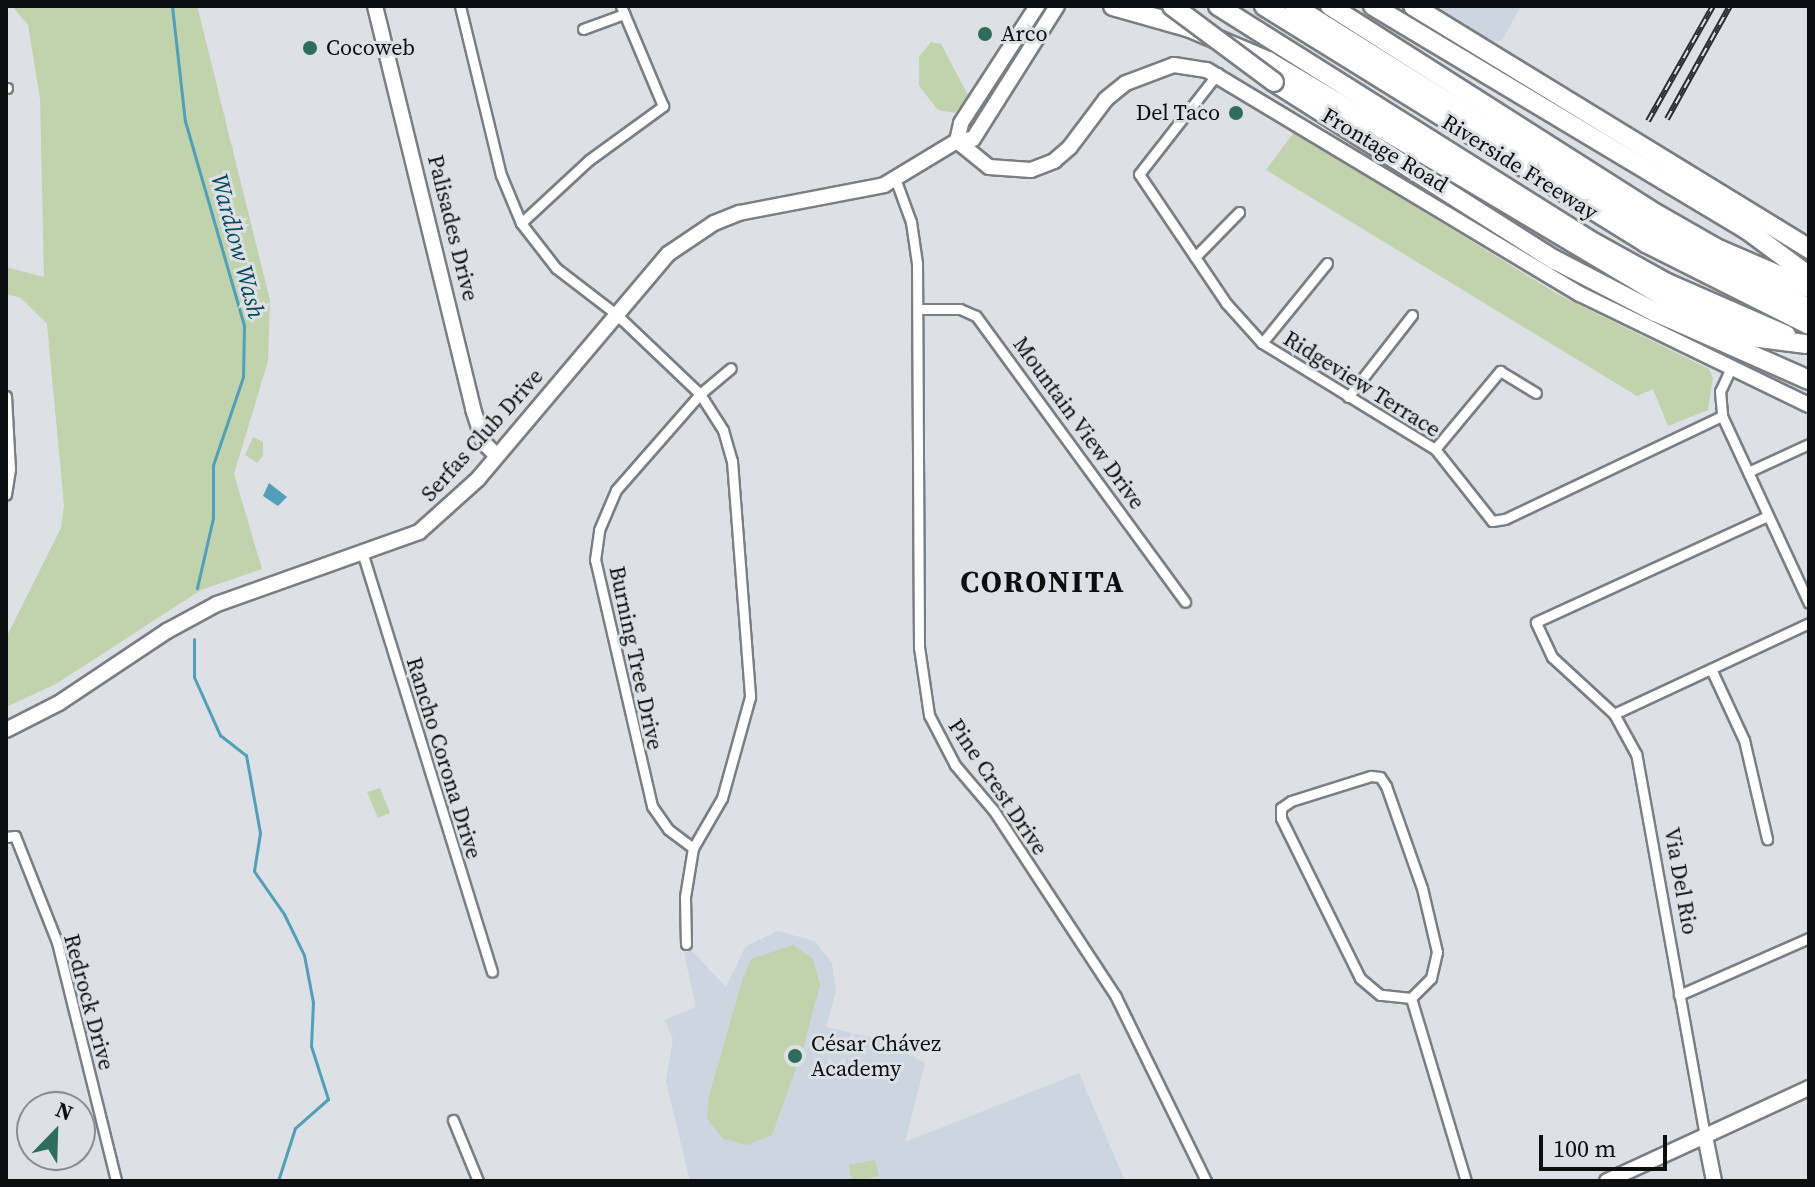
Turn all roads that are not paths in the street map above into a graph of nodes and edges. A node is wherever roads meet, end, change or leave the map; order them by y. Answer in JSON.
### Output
{"nodes":[{"id":1,"x":375,"y":6,"type":"edge"},
{"id":2,"x":460,"y":6,"type":"edge"},
{"id":3,"x":1037,"y":6,"type":"edge"},
{"id":4,"x":1057,"y":6,"type":"edge"},
{"id":5,"x":1113,"y":6,"type":"edge"},
{"id":6,"x":1172,"y":6,"type":"edge"},
{"id":7,"x":1218,"y":6,"type":"edge"},
{"id":8,"x":1264,"y":6,"type":"edge"},
{"id":9,"x":1294,"y":6,"type":"edge"},
{"id":10,"x":1330,"y":6,"type":"edge"},
{"id":11,"x":1373,"y":6,"type":"edge"},
{"id":12,"x":1413,"y":6,"type":"edge"},
{"id":13,"x":623,"y":10,"type":"edge"},
{"id":14,"x":583,"y":29,"type":"dead end"},
{"id":15,"x":1218,"y":73,"type":"junction"},
{"id":16,"x":957,"y":141,"type":"junction"},
{"id":17,"x":896,"y":181,"type":"junction"},
{"id":18,"x":1239,"y":212,"type":"dead end"},
{"id":19,"x":521,"y":223,"type":"junction"},
{"id":20,"x":1809,"y":249,"type":"edge"},
{"id":21,"x":1195,"y":257,"type":"junction"},
{"id":22,"x":1327,"y":263,"type":"dead end"},
{"id":23,"x":1809,"y":276,"type":"edge"},
{"id":24,"x":1809,"y":288,"type":"edge"},
{"id":25,"x":1809,"y":308,"type":"edge"},
{"id":26,"x":918,"y":309,"type":"junction"},
{"id":27,"x":616,"y":314,"type":"junction"},
{"id":28,"x":1412,"y":315,"type":"dead end"},
{"id":29,"x":1809,"y":325,"type":"edge"},
{"id":30,"x":1262,"y":343,"type":"junction"},
{"id":31,"x":1807,"y":345,"type":"edge"},
{"id":32,"x":731,"y":368,"type":"dead end"},
{"id":33,"x":1730,"y":370,"type":"junction"},
{"id":34,"x":1809,"y":380,"type":"edge"},
{"id":35,"x":1536,"y":393,"type":"dead end"},
{"id":36,"x":700,"y":394,"type":"junction"},
{"id":37,"x":6,"y":396,"type":"edge"},
{"id":38,"x":1348,"y":397,"type":"junction"},
{"id":39,"x":1809,"y":405,"type":"edge"},
{"id":40,"x":1722,"y":416,"type":"junction"},
{"id":41,"x":1809,"y":444,"type":"edge"},
{"id":42,"x":1435,"y":449,"type":"junction"},
{"id":43,"x":497,"y":456,"type":"junction"},
{"id":44,"x":1748,"y":472,"type":"junction"},
{"id":45,"x":6,"y":495,"type":"edge"},
{"id":46,"x":1768,"y":516,"type":"junction"},
{"id":47,"x":363,"y":555,"type":"junction"},
{"id":48,"x":1185,"y":602,"type":"dead end"},
{"id":49,"x":1809,"y":603,"type":"edge"},
{"id":50,"x":1809,"y":623,"type":"edge"},
{"id":51,"x":1711,"y":669,"type":"junction"},
{"id":52,"x":1614,"y":714,"type":"junction"},
{"id":53,"x":6,"y":730,"type":"edge"},
{"id":54,"x":10,"y":836,"type":"edge"},
{"id":55,"x":1767,"y":839,"type":"dead end"},
{"id":56,"x":693,"y":848,"type":"junction"},
{"id":57,"x":1809,"y":938,"type":"edge"},
{"id":58,"x":686,"y":944,"type":"dead end"},
{"id":59,"x":492,"y":972,"type":"dead end"},
{"id":60,"x":1679,"y":995,"type":"junction"},
{"id":61,"x":1411,"y":998,"type":"junction"},
{"id":62,"x":1809,"y":1088,"type":"edge"},
{"id":63,"x":453,"y":1120,"type":"dead end"},
{"id":64,"x":1705,"y":1136,"type":"junction"},
{"id":65,"x":116,"y":1181,"type":"edge"},
{"id":66,"x":478,"y":1181,"type":"edge"},
{"id":67,"x":1206,"y":1181,"type":"edge"},
{"id":68,"x":1466,"y":1181,"type":"edge"},
{"id":69,"x":1607,"y":1181,"type":"edge"},
{"id":70,"x":1714,"y":1181,"type":"edge"}],
"edges":[{"from":1,"to":43,"type":"main road","name":"Palisades Drive"},
{"from":2,"to":19,"type":"street"},
{"from":3,"to":16,"type":"main road"},
{"from":4,"to":16,"type":"main road","name":"Serfas Club Drive"},
{"from":5,"to":31,"type":"highway"},
{"from":6,"to":34,"type":"highway","bridge":true},
{"from":7,"to":31,"type":"highway","name":"Riverside Freeway"},
{"from":8,"to":29,"type":"highway"},
{"from":9,"to":25,"type":"highway"},
{"from":10,"to":24,"type":"highway","name":"Riverside Freeway"},
{"from":11,"to":23,"type":"highway"},
{"from":12,"to":20,"type":"highway"},
{"from":13,"to":14,"type":"street"},
{"from":13,"to":19,"type":"street"},
{"from":15,"to":16,"type":"main road","name":"Frontage Road"},
{"from":15,"to":21,"type":"street","name":"Ridgeview Terrace"},
{"from":15,"to":33,"type":"main road","name":"Frontage Road"},
{"from":16,"to":17,"type":"main road","name":"Serfas Club Drive"},
{"from":17,"to":26,"type":"street","name":"Pine Crest Drive"},
{"from":17,"to":27,"type":"main road","name":"Serfas Club Drive"},
{"from":18,"to":21,"type":"street"},
{"from":19,"to":27,"type":"street"},
{"from":21,"to":30,"type":"street","name":"Ridgeview Terrace"},
{"from":22,"to":30,"type":"street"},
{"from":26,"to":48,"type":"street","name":"Mountain View Drive"},
{"from":26,"to":67,"type":"street","name":"Pine Crest Drive"},
{"from":27,"to":36,"type":"street"},
{"from":27,"to":43,"type":"main road","name":"Serfas Club Drive"},
{"from":28,"to":38,"type":"street"},
{"from":30,"to":38,"type":"street","name":"Ridgeview Terrace"},
{"from":32,"to":36,"type":"street","name":"Burning Tree Drive"},
{"from":33,"to":39,"type":"main road","name":"Frontage Road"},
{"from":33,"to":40,"type":"street"},
{"from":35,"to":42,"type":"street"},
{"from":36,"to":56,"type":"street"},
{"from":36,"to":56,"type":"street","name":"Burning Tree Drive"},
{"from":37,"to":45,"type":"street"},
{"from":38,"to":42,"type":"street","name":"Ridgeview Terrace"},
{"from":40,"to":42,"type":"street","name":"Ridgeview Terrace"},
{"from":40,"to":44,"type":"street"},
{"from":41,"to":44,"type":"street"},
{"from":43,"to":47,"type":"main road","name":"Serfas Club Drive"},
{"from":44,"to":46,"type":"street"},
{"from":46,"to":49,"type":"street"},
{"from":46,"to":52,"type":"street","name":"Via Del Rio"},
{"from":47,"to":53,"type":"main road","name":"Serfas Club Drive"},
{"from":47,"to":59,"type":"street","name":"Rancho Corona Drive"},
{"from":50,"to":51,"type":"street"},
{"from":51,"to":52,"type":"street"},
{"from":51,"to":55,"type":"street"},
{"from":52,"to":60,"type":"street","name":"Via Del Rio"},
{"from":54,"to":65,"type":"street","name":"Redrock Drive"},
{"from":56,"to":58,"type":"street"},
{"from":57,"to":60,"type":"street"},
{"from":60,"to":64,"type":"street","name":"Via Del Rio"},
{"from":61,"to":61,"type":"street"},
{"from":61,"to":68,"type":"street"},
{"from":62,"to":64,"type":"main road"},
{"from":63,"to":66,"type":"street"},
{"from":64,"to":69,"type":"main road"},
{"from":64,"to":70,"type":"main road","name":"Via Del Rio"}]}
